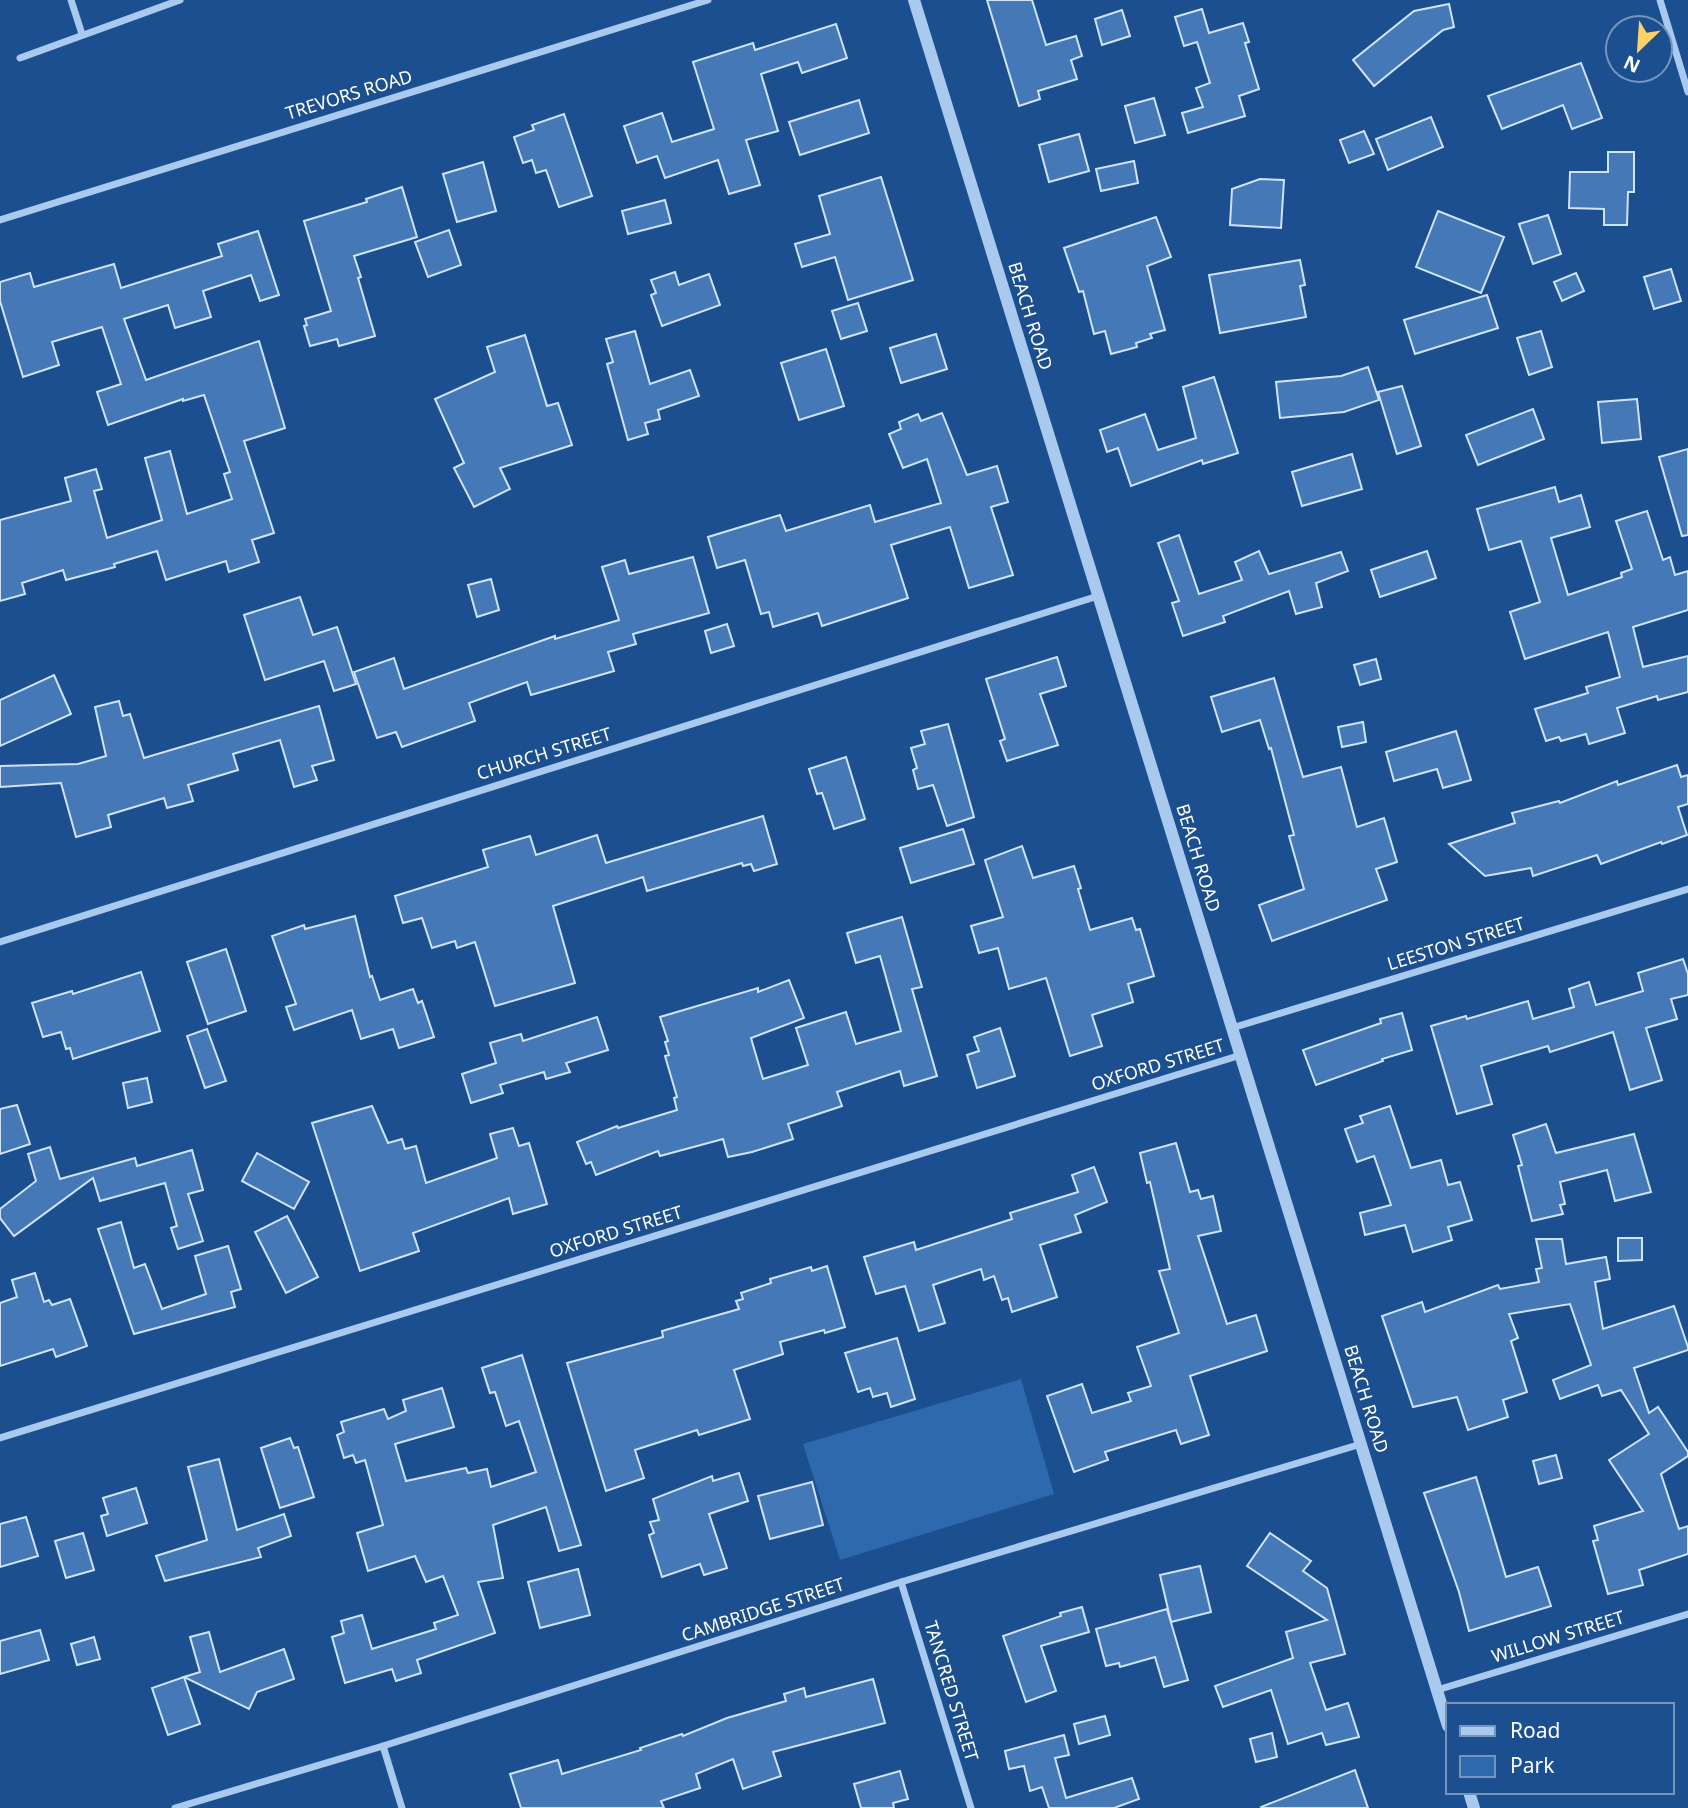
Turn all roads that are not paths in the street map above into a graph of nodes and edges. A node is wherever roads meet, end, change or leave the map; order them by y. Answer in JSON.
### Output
{"nodes":[{"id":1,"x":71,"y":0,"type":"edge"},
{"id":2,"x":180,"y":0,"type":"edge"},
{"id":3,"x":708,"y":0,"type":"edge"},
{"id":4,"x":914,"y":0,"type":"edge"},
{"id":5,"x":1660,"y":0,"type":"edge"},
{"id":6,"x":82,"y":34,"type":"junction"},
{"id":7,"x":20,"y":58,"type":"dead end"},
{"id":8,"x":1688,"y":92,"type":"edge"},
{"id":9,"x":0,"y":220,"type":"edge"},
{"id":10,"x":1098,"y":596,"type":"junction"},
{"id":11,"x":1688,"y":889,"type":"edge"},
{"id":12,"x":0,"y":942,"type":"edge"},
{"id":13,"x":1232,"y":1028,"type":"junction"},
{"id":14,"x":1241,"y":1055,"type":"junction"},
{"id":15,"x":0,"y":1438,"type":"edge"},
{"id":16,"x":1361,"y":1444,"type":"junction"},
{"id":17,"x":901,"y":1582,"type":"junction"},
{"id":18,"x":1688,"y":1614,"type":"edge"},
{"id":19,"x":1437,"y":1690,"type":"junction"},
{"id":20,"x":1446,"y":1719,"type":"edge"},
{"id":21,"x":383,"y":1746,"type":"junction"},
{"id":22,"x":174,"y":1808,"type":"edge"},
{"id":23,"x":402,"y":1808,"type":"edge"},
{"id":24,"x":971,"y":1808,"type":"edge"}],
"edges":[{"from":1,"to":6,"type":"street"},
{"from":2,"to":6,"type":"street"},
{"from":3,"to":9,"type":"street","name":"TREVORS ROAD"},
{"from":4,"to":10,"type":"street","name":"BEACH ROAD"},
{"from":5,"to":8,"type":"street"},
{"from":6,"to":7,"type":"street"},
{"from":10,"to":12,"type":"street","name":"CHURCH STREET"},
{"from":10,"to":13,"type":"street","name":"BEACH ROAD"},
{"from":11,"to":13,"type":"street","name":"LEESTON STREET"},
{"from":13,"to":14,"type":"street","name":"BEACH ROAD"},
{"from":14,"to":15,"type":"street","name":"OXFORD STREET"},
{"from":14,"to":16,"type":"street","name":"BEACH ROAD"},
{"from":16,"to":17,"type":"street","name":"CAMBRIDGE STREET"},
{"from":16,"to":19,"type":"street","name":"BEACH ROAD"},
{"from":17,"to":21,"type":"street","name":"CAMBRIDGE STREET"},
{"from":17,"to":24,"type":"street","name":"TANCRED STREET"},
{"from":18,"to":19,"type":"street","name":"WILLOW STREET"},
{"from":19,"to":20,"type":"street","name":"BEACH ROAD"},
{"from":21,"to":22,"type":"street","name":"CAMBRIDGE STREET"},
{"from":21,"to":23,"type":"street"}]}
